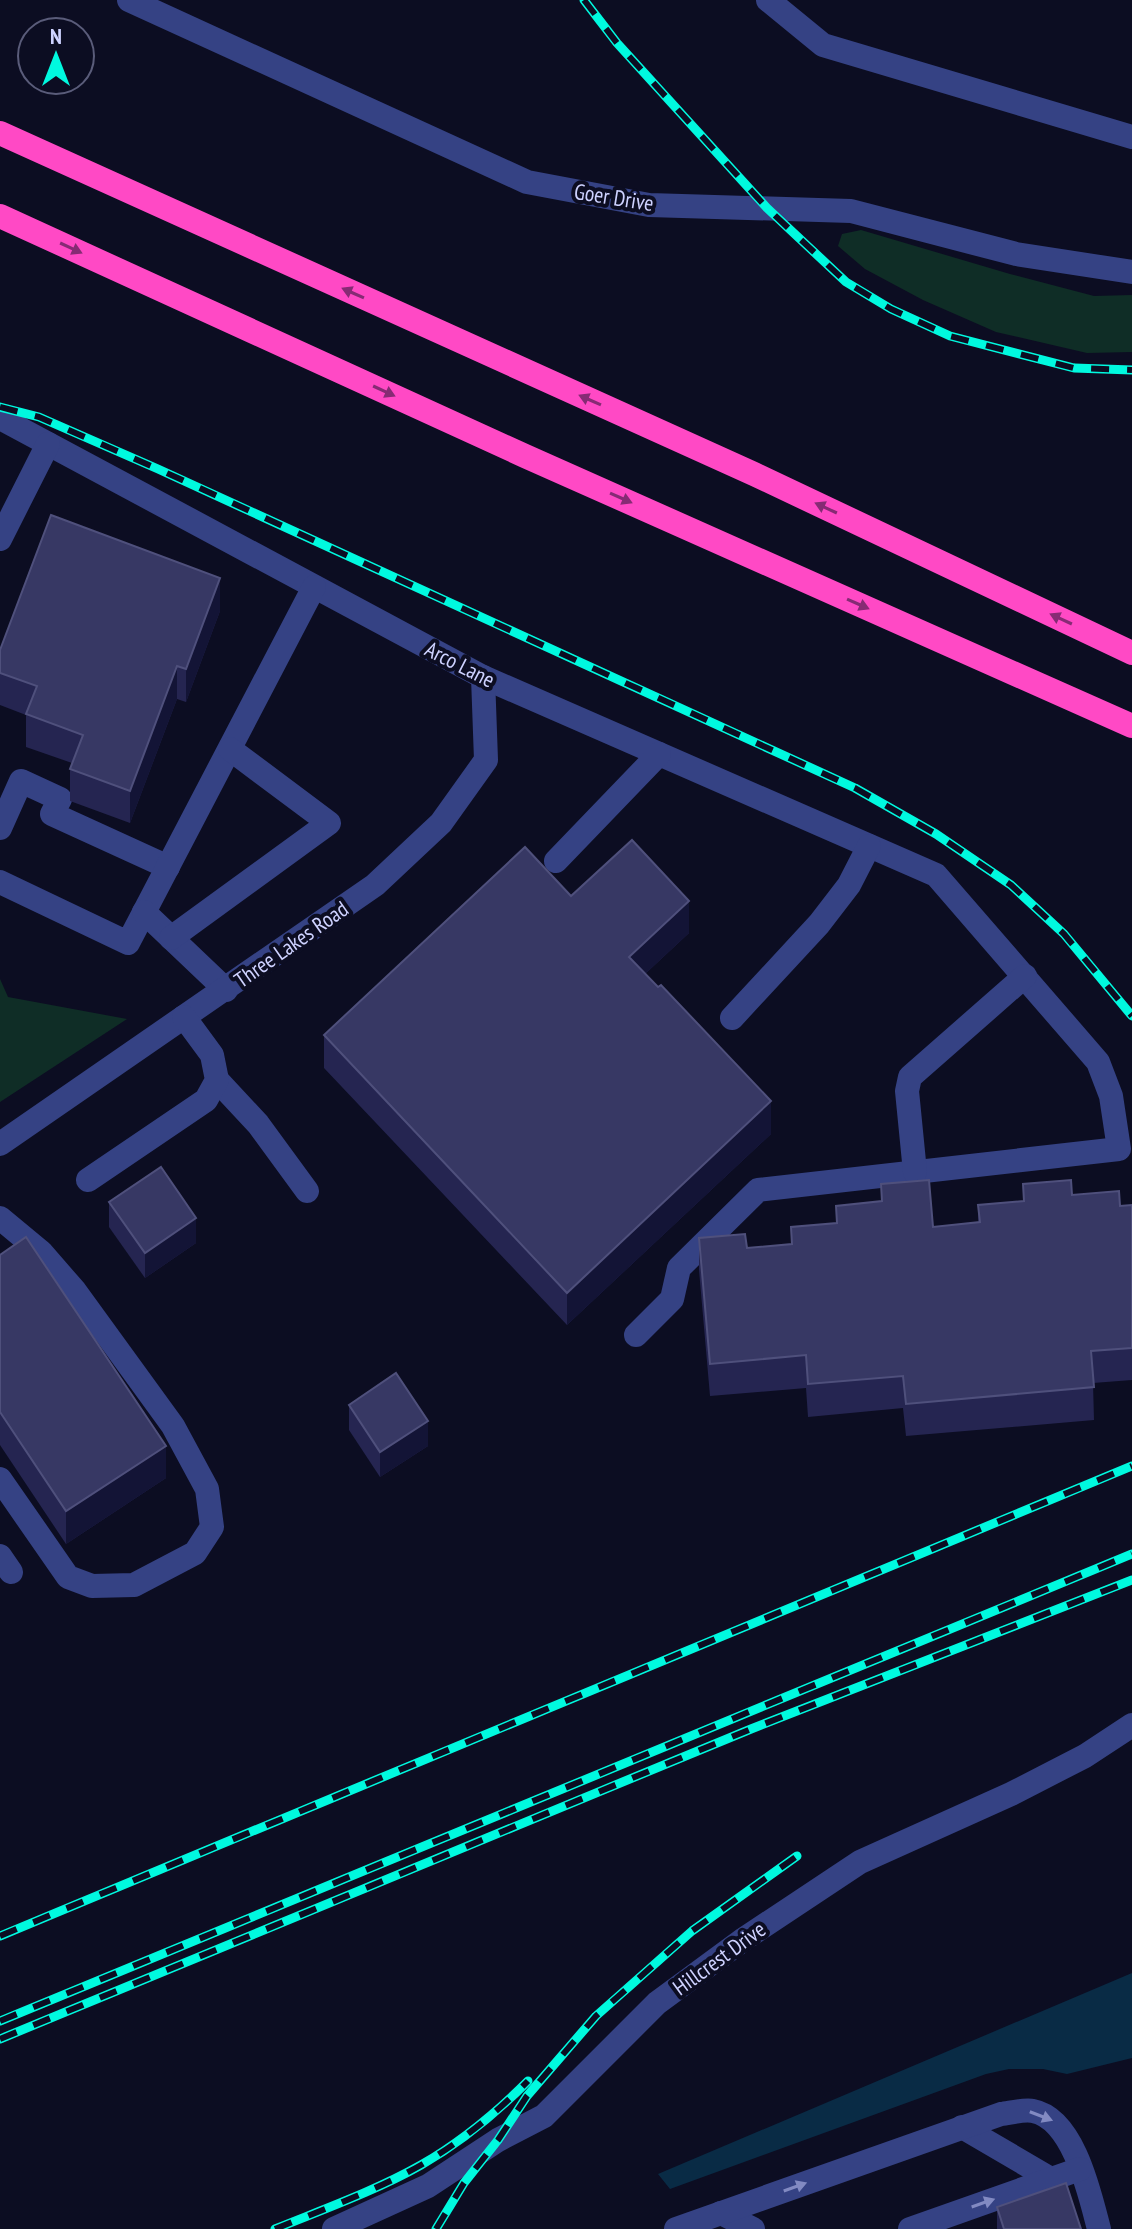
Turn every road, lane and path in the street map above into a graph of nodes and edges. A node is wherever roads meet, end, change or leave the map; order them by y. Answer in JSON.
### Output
{"nodes":[{"id":1,"x":129,"y":0,"type":"edge"},
{"id":2,"x":768,"y":0,"type":"edge"},
{"id":3,"x":0,"y":133,"type":"edge"},
{"id":4,"x":1132,"y":137,"type":"edge"},
{"id":5,"x":0,"y":216,"type":"edge"},
{"id":6,"x":1132,"y":272,"type":"edge"},
{"id":7,"x":0,"y":418,"type":"edge"},
{"id":8,"x":48,"y":444,"type":"junction"},
{"id":9,"x":8,"y":504,"type":"edge"},
{"id":10,"x":0,"y":539,"type":"edge"},
{"id":11,"x":314,"y":587,"type":"junction"},
{"id":12,"x":1132,"y":653,"type":"edge"},
{"id":13,"x":483,"y":677,"type":"junction"},
{"id":14,"x":1132,"y":726,"type":"edge"},
{"id":15,"x":230,"y":749,"type":"junction"},
{"id":16,"x":659,"y":754,"type":"junction"},
{"id":17,"x":0,"y":828,"type":"edge"},
{"id":18,"x":869,"y":846,"type":"junction"},
{"id":19,"x":556,"y":861,"type":"dead end"},
{"id":20,"x":168,"y":867,"type":"junction"},
{"id":21,"x":0,"y":882,"type":"edge"},
{"id":22,"x":144,"y":912,"type":"junction"},
{"id":23,"x":171,"y":938,"type":"junction"},
{"id":24,"x":1025,"y":976,"type":"junction"},
{"id":25,"x":226,"y":990,"type":"junction"},
{"id":26,"x":184,"y":1017,"type":"junction"},
{"id":27,"x":732,"y":1018,"type":"dead end"},
{"id":28,"x":217,"y":1080,"type":"junction"},
{"id":29,"x":0,"y":1144,"type":"edge"},
{"id":30,"x":915,"y":1172,"type":"junction"},
{"id":31,"x":88,"y":1180,"type":"dead end"},
{"id":32,"x":307,"y":1191,"type":"dead end"},
{"id":33,"x":0,"y":1218,"type":"edge"},
{"id":34,"x":636,"y":1335,"type":"dead end"},
{"id":35,"x":0,"y":1479,"type":"edge"},
{"id":36,"x":1132,"y":1725,"type":"edge"},
{"id":37,"x":962,"y":2127,"type":"junction"},
{"id":38,"x":1080,"y":2169,"type":"junction"},
{"id":39,"x":1051,"y":2179,"type":"junction"},
{"id":40,"x":721,"y":2213,"type":"junction"},
{"id":41,"x":334,"y":2229,"type":"edge"},
{"id":42,"x":676,"y":2229,"type":"edge"},
{"id":43,"x":753,"y":2229,"type":"edge"},
{"id":44,"x":910,"y":2229,"type":"edge"},
{"id":45,"x":1099,"y":2229,"type":"edge"}],
"edges":[{"from":1,"to":6,"type":"street","name":"Goer Drive"},
{"from":2,"to":4,"type":"street"},
{"from":12,"to":3,"type":"highway","one_way":true},
{"from":5,"to":14,"type":"highway","one_way":true},
{"from":7,"to":8,"type":"street","name":"Arco Lane"},
{"from":8,"to":9,"type":"street"},
{"from":8,"to":11,"type":"street","name":"Arco Lane"},
{"from":9,"to":10,"type":"street"},
{"from":11,"to":13,"type":"street","name":"Arco Lane"},
{"from":11,"to":15,"type":"street"},
{"from":13,"to":16,"type":"street","name":"Arco Lane"},
{"from":13,"to":25,"type":"street","name":"Three Lakes Road"},
{"from":15,"to":20,"type":"street"},
{"from":15,"to":23,"type":"street"},
{"from":16,"to":18,"type":"street","name":"Arco Lane"},
{"from":16,"to":19,"type":"street"},
{"from":17,"to":20,"type":"street"},
{"from":18,"to":24,"type":"street","name":"Arco Lane"},
{"from":18,"to":27,"type":"street"},
{"from":20,"to":22,"type":"street"},
{"from":21,"to":22,"type":"street"},
{"from":22,"to":23,"type":"street"},
{"from":23,"to":25,"type":"street"},
{"from":24,"to":30,"type":"street"},
{"from":24,"to":30,"type":"street"},
{"from":25,"to":26,"type":"street","name":"Three Lakes Road"},
{"from":26,"to":28,"type":"street"},
{"from":26,"to":29,"type":"street","name":"Three Lakes Road"},
{"from":28,"to":31,"type":"street"},
{"from":28,"to":32,"type":"street"},
{"from":30,"to":34,"type":"street"},
{"from":33,"to":35,"type":"street"},
{"from":36,"to":41,"type":"street","name":"Hillcrest Drive"},
{"from":37,"to":38,"type":"street","one_way":true},
{"from":37,"to":39,"type":"street"},
{"from":40,"to":37,"type":"street","one_way":true},
{"from":38,"to":39,"type":"street"},
{"from":38,"to":45,"type":"street"},
{"from":44,"to":39,"type":"street","one_way":true},
{"from":40,"to":42,"type":"street"},
{"from":40,"to":43,"type":"street"}]}
